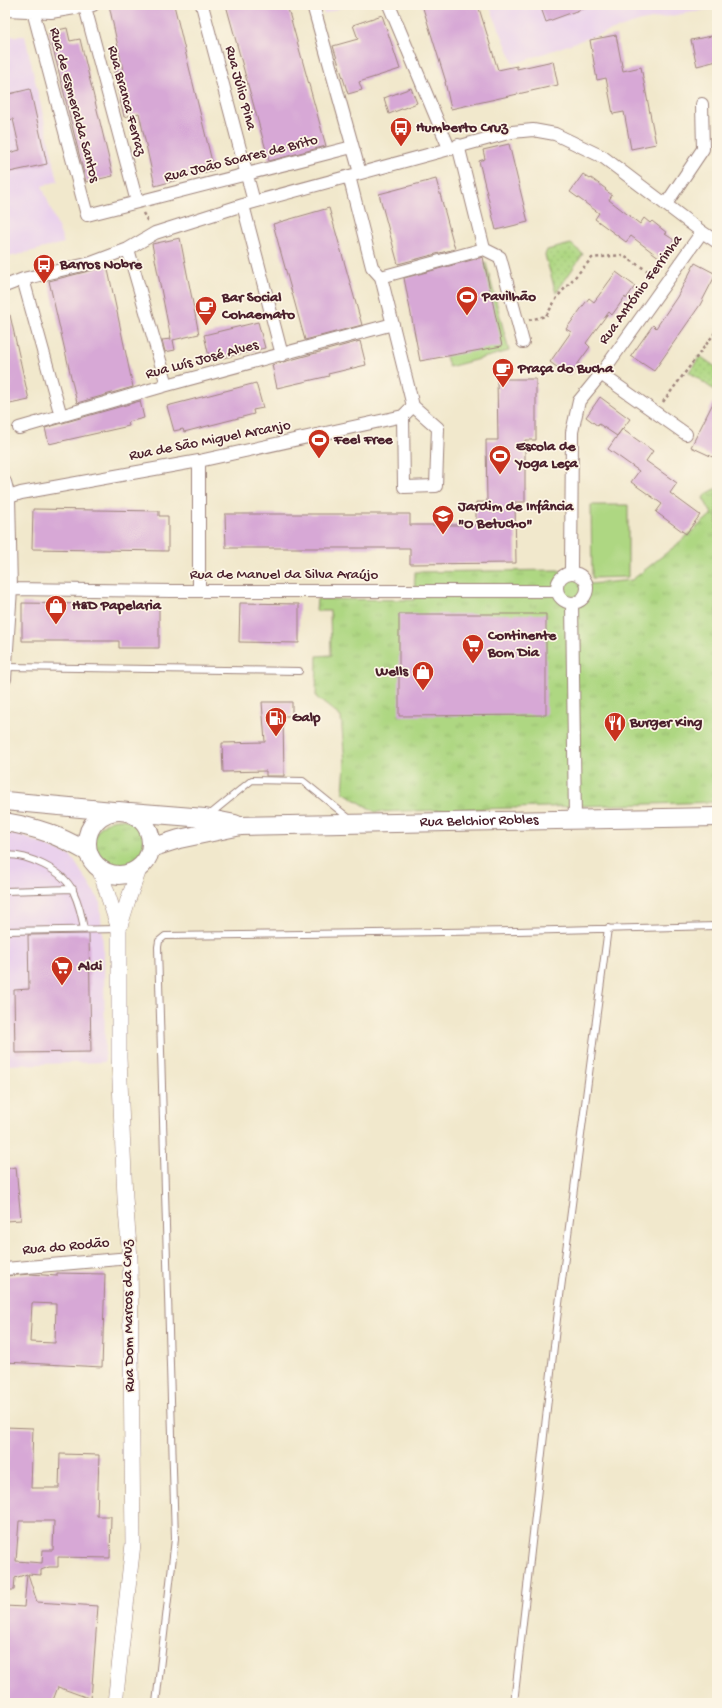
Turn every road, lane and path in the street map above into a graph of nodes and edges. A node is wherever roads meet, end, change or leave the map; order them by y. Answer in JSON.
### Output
{"nodes":[{"id":1,"x":202,"y":5,"type":"edge"},
{"id":2,"x":313,"y":5,"type":"edge"},
{"id":3,"x":389,"y":5,"type":"edge"},
{"id":4,"x":89,"y":6,"type":"edge"},
{"id":5,"x":5,"y":10,"type":"edge"},
{"id":6,"x":33,"y":11,"type":"junction"},
{"id":7,"x":702,"y":104,"type":"dead end"},
{"id":8,"x":352,"y":147,"type":"junction"},
{"id":9,"x":453,"y":147,"type":"junction"},
{"id":10,"x":247,"y":175,"type":"junction"},
{"id":11,"x":354,"y":175,"type":"junction"},
{"id":12,"x":137,"y":202,"type":"junction"},
{"id":13,"x":248,"y":204,"type":"junction"},
{"id":14,"x":666,"y":204,"type":"junction"},
{"id":15,"x":702,"y":232,"type":"junction"},
{"id":16,"x":717,"y":242,"type":"edge"},
{"id":17,"x":128,"y":249,"type":"junction"},
{"id":18,"x":484,"y":249,"type":"junction"},
{"id":19,"x":381,"y":277,"type":"junction"},
{"id":20,"x":24,"y":280,"type":"junction"},
{"id":21,"x":667,"y":282,"type":"junction"},
{"id":22,"x":5,"y":286,"type":"edge"},
{"id":23,"x":518,"y":323,"type":"junction"},
{"id":24,"x":393,"y":324,"type":"junction"},
{"id":25,"x":717,"y":330,"type":"edge"},
{"id":26,"x":523,"y":342,"type":"dead end"},
{"id":27,"x":282,"y":355,"type":"junction"},
{"id":28,"x":601,"y":374,"type":"junction"},
{"id":29,"x":167,"y":385,"type":"junction"},
{"id":30,"x":413,"y":406,"type":"junction"},
{"id":31,"x":655,"y":412,"type":"junction"},
{"id":32,"x":61,"y":416,"type":"junction"},
{"id":33,"x":403,"y":416,"type":"junction"},
{"id":34,"x":19,"y":428,"type":"dead end"},
{"id":35,"x":686,"y":434,"type":"dead end"},
{"id":36,"x":199,"y":461,"type":"junction"},
{"id":37,"x":5,"y":482,"type":"edge"},
{"id":38,"x":9,"y":497,"type":"junction"},
{"id":39,"x":8,"y":540,"type":"edge"},
{"id":40,"x":571,"y":572,"type":"junction"},
{"id":41,"x":11,"y":589,"type":"junction"},
{"id":42,"x":199,"y":591,"type":"junction"},
{"id":43,"x":557,"y":591,"type":"junction"},
{"id":44,"x":572,"y":603,"type":"junction"},
{"id":45,"x":299,"y":671,"type":"dead end"},
{"id":46,"x":5,"y":673,"type":"edge"},
{"id":47,"x":5,"y":801,"type":"edge"},
{"id":48,"x":121,"y":812,"type":"junction"},
{"id":49,"x":717,"y":817,"type":"edge"},
{"id":50,"x":205,"y":818,"type":"junction"},
{"id":51,"x":575,"y":820,"type":"junction"},
{"id":52,"x":5,"y":822,"type":"edge"},
{"id":53,"x":356,"y":824,"type":"junction"},
{"id":54,"x":241,"y":826,"type":"junction"},
{"id":55,"x":151,"y":848,"type":"junction"},
{"id":56,"x":88,"y":852,"type":"junction"},
{"id":57,"x":5,"y":855,"type":"edge"},
{"id":58,"x":140,"y":867,"type":"junction"},
{"id":59,"x":99,"y":868,"type":"junction"},
{"id":60,"x":73,"y":890,"type":"junction"},
{"id":61,"x":5,"y":891,"type":"edge"},
{"id":62,"x":717,"y":926,"type":"edge"},
{"id":63,"x":608,"y":928,"type":"junction"},
{"id":64,"x":119,"y":929,"type":"junction"},
{"id":65,"x":84,"y":930,"type":"junction"},
{"id":66,"x":5,"y":931,"type":"edge"},
{"id":67,"x":130,"y":1258,"type":"junction"},
{"id":68,"x":5,"y":1268,"type":"edge"},
{"id":69,"x":115,"y":1703,"type":"edge"},
{"id":70,"x":156,"y":1703,"type":"edge"},
{"id":71,"x":514,"y":1703,"type":"edge"}],
"edges":[{"from":1,"to":10,"type":"street","name":"Rua Júlio Pina"},
{"from":2,"to":8,"type":"street"},
{"from":3,"to":9,"type":"street"},
{"from":4,"to":6,"type":"street","name":"Rua de Esmeralda Santos"},
{"from":4,"to":12,"type":"street","name":"Rua Branca Ferraz"},
{"from":5,"to":6,"type":"street"},
{"from":6,"to":12,"type":"street","name":"Rua de Esmeralda Santos"},
{"from":7,"to":14,"type":"street"},
{"from":8,"to":10,"type":"street","name":"Rua João Soares de Brito"},
{"from":8,"to":11,"type":"street"},
{"from":9,"to":11,"type":"street"},
{"from":9,"to":14,"type":"street"},
{"from":9,"to":18,"type":"street"},
{"from":10,"to":12,"type":"street","name":"Rua João Soares de Brito"},
{"from":10,"to":13,"type":"street","name":"Rua Júlio Pina"},
{"from":11,"to":13,"type":"street"},
{"from":11,"to":19,"type":"street"},
{"from":13,"to":17,"type":"street"},
{"from":13,"to":27,"type":"street","name":"Rua Júlio Pina"},
{"from":14,"to":15,"type":"street"},
{"from":15,"to":16,"type":"street"},
{"from":15,"to":21,"type":"street","name":"Rua António Ferrinha"},
{"from":17,"to":20,"type":"street"},
{"from":17,"to":29,"type":"street"},
{"from":18,"to":19,"type":"street"},
{"from":18,"to":23,"type":"street"},
{"from":19,"to":24,"type":"street"},
{"from":20,"to":22,"type":"street"},
{"from":20,"to":32,"type":"street"},
{"from":21,"to":23,"type":"path"},
{"from":21,"to":28,"type":"street","name":"Rua António Ferrinha"},
{"from":23,"to":26,"type":"street"},
{"from":24,"to":27,"type":"street","name":"Rua Luís José Alves"},
{"from":24,"to":30,"type":"street"},
{"from":25,"to":31,"type":"path"},
{"from":27,"to":29,"type":"street","name":"Rua Luís José Alves"},
{"from":28,"to":31,"type":"street"},
{"from":28,"to":40,"type":"street","name":"Rua António Ferrinha"},
{"from":29,"to":32,"type":"street","name":"Rua Luís José Alves"},
{"from":30,"to":33,"type":"street"},
{"from":30,"to":33,"type":"street"},
{"from":31,"to":35,"type":"street"},
{"from":32,"to":34,"type":"street","name":"Rua Luís José Alves"},
{"from":33,"to":36,"type":"street","name":"Rua de São Miguel Arcanjo"},
{"from":36,"to":38,"type":"street","name":"Rua de São Miguel Arcanjo"},
{"from":36,"to":42,"type":"street"},
{"from":37,"to":38,"type":"street"},
{"from":38,"to":39,"type":"street"},
{"from":39,"to":41,"type":"street"},
{"from":40,"to":43,"type":"street"},
{"from":40,"to":44,"type":"street"},
{"from":41,"to":42,"type":"street","name":"Rua de Manuel da Silva Araújo"},
{"from":41,"to":46,"type":"street"},
{"from":42,"to":43,"type":"street","name":"Rua de Manuel da Silva Araújo"},
{"from":43,"to":44,"type":"street"},
{"from":44,"to":51,"type":"street"},
{"from":45,"to":46,"type":"lane"},
{"from":47,"to":48,"type":"main road","name":"Rua Belchior Robles"},
{"from":48,"to":50,"type":"main road","name":"Rua Belchior Robles"},
{"from":48,"to":55,"type":"main road"},
{"from":48,"to":56,"type":"main road"},
{"from":49,"to":51,"type":"main road","name":"Rua Belchior Robles"},
{"from":50,"to":53,"type":"lane"},
{"from":50,"to":54,"type":"main road","name":"Rua Belchior Robles"},
{"from":51,"to":53,"type":"main road","name":"Rua Belchior Robles"},
{"from":52,"to":56,"type":"main road"},
{"from":53,"to":54,"type":"main road","name":"Rua Belchior Robles"},
{"from":54,"to":55,"type":"main road","name":"Rua Belchior Robles"},
{"from":55,"to":58,"type":"main road"},
{"from":56,"to":59,"type":"main road"},
{"from":57,"to":60,"type":"lane"},
{"from":58,"to":59,"type":"main road"},
{"from":58,"to":64,"type":"street","name":"Rua Dom Marcos da Cruz"},
{"from":59,"to":64,"type":"street","name":"Rua Dom Marcos da Cruz"},
{"from":60,"to":61,"type":"lane"},
{"from":60,"to":65,"type":"lane"},
{"from":62,"to":63,"type":"lane"},
{"from":63,"to":70,"type":"lane"},
{"from":63,"to":71,"type":"lane"},
{"from":64,"to":65,"type":"lane"},
{"from":64,"to":67,"type":"street","name":"Rua Dom Marcos da Cruz"},
{"from":65,"to":66,"type":"lane"},
{"from":67,"to":68,"type":"street","name":"Rua do Rodão"},
{"from":67,"to":69,"type":"street","name":"Rua Dom Marcos da Cruz"}]}
